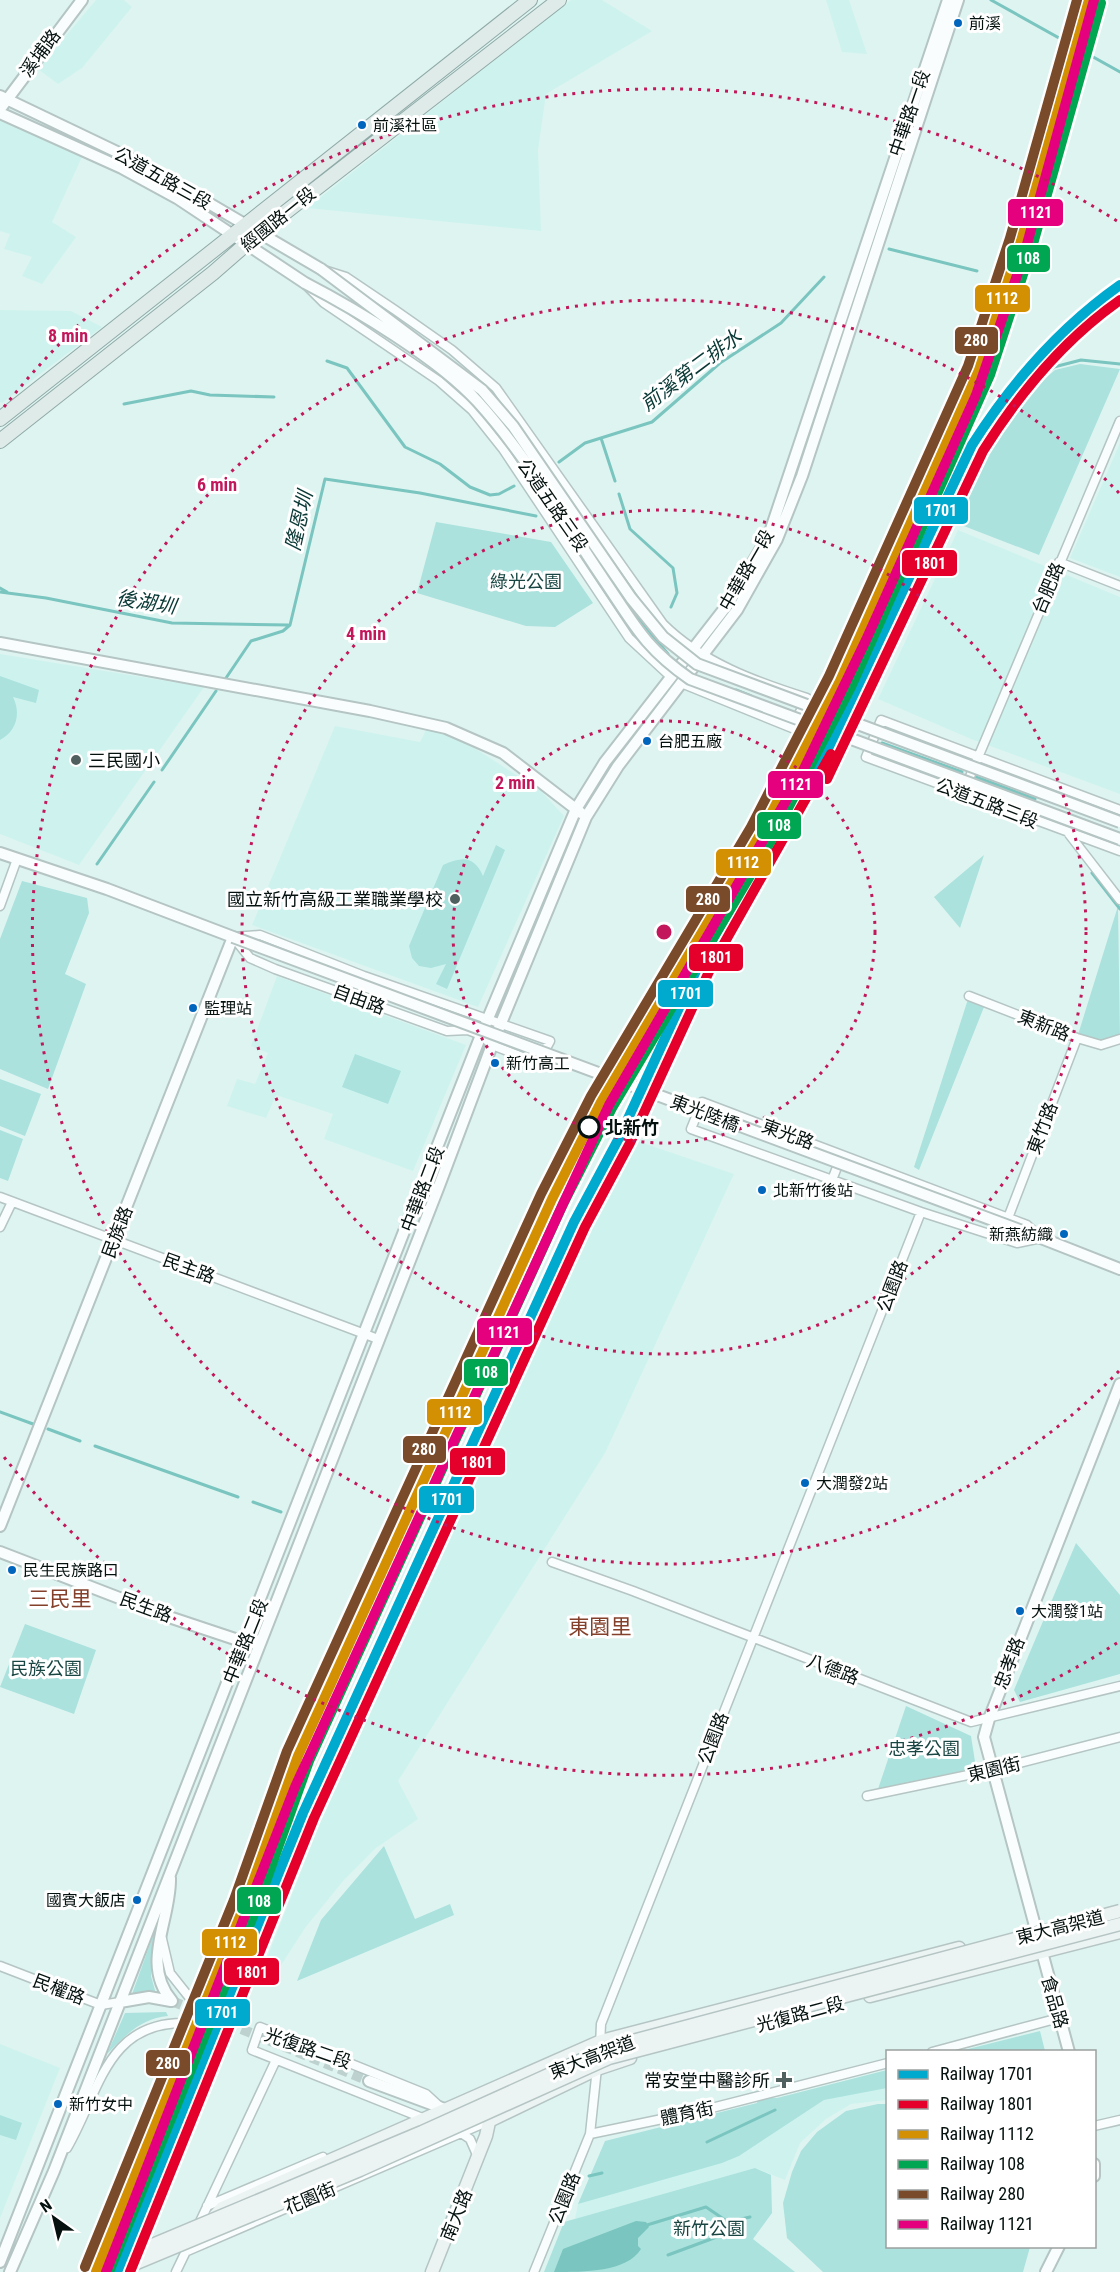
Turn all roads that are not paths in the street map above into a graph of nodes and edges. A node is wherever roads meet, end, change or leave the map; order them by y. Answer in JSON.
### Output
{"nodes":[{"id":1,"x":82,"y":0,"type":"edge"},
{"id":2,"x":530,"y":0,"type":"edge"},
{"id":3,"x":559,"y":0,"type":"edge"},
{"id":4,"x":958,"y":0,"type":"edge"},
{"id":5,"x":949,"y":8,"type":"edge"},
{"id":6,"x":3,"y":97,"type":"edge"},
{"id":7,"x":0,"y":111,"type":"edge"},
{"id":8,"x":245,"y":224,"type":"junction"},
{"id":9,"x":260,"y":232,"type":"junction"},
{"id":10,"x":231,"y":235,"type":"junction"},
{"id":11,"x":245,"y":245,"type":"junction"},
{"id":12,"x":321,"y":269,"type":"junction"},
{"id":13,"x":306,"y":283,"type":"junction"},
{"id":14,"x":0,"y":419,"type":"edge"},
{"id":15,"x":1120,"y":421,"type":"edge"},
{"id":16,"x":0,"y":441,"type":"edge"},
{"id":17,"x":1059,"y":562,"type":"junction"},
{"id":18,"x":1120,"y":586,"type":"edge"},
{"id":19,"x":0,"y":643,"type":"edge"},
{"id":20,"x":692,"y":650,"type":"junction"},
{"id":21,"x":702,"y":656,"type":"junction"},
{"id":22,"x":670,"y":676,"type":"junction"},
{"id":23,"x":681,"y":683,"type":"junction"},
{"id":24,"x":977,"y":756,"type":"junction"},
{"id":25,"x":963,"y":793,"type":"junction"},
{"id":26,"x":576,"y":809,"type":"junction"},
{"id":27,"x":1120,"y":810,"type":"edge"},
{"id":28,"x":586,"y":817,"type":"junction"},
{"id":29,"x":1120,"y":822,"type":"edge"},
{"id":30,"x":1068,"y":833,"type":"junction"},
{"id":31,"x":1120,"y":839,"type":"edge"},
{"id":32,"x":1120,"y":851,"type":"edge"},
{"id":33,"x":0,"y":853,"type":"edge"},
{"id":34,"x":17,"y":859,"type":"junction"},
{"id":35,"x":1120,"y":900,"type":"edge"},
{"id":36,"x":0,"y":906,"type":"edge"},
{"id":37,"x":233,"y":937,"type":"junction"},
{"id":38,"x":969,"y":996,"type":"dead end"},
{"id":39,"x":488,"y":1020,"type":"junction"},
{"id":40,"x":500,"y":1024,"type":"junction"},
{"id":41,"x":481,"y":1035,"type":"junction"},
{"id":42,"x":1077,"y":1038,"type":"junction"},
{"id":43,"x":1120,"y":1039,"type":"edge"},
{"id":44,"x":492,"y":1045,"type":"junction"},
{"id":45,"x":842,"y":1153,"type":"junction"},
{"id":46,"x":832,"y":1180,"type":"junction"},
{"id":47,"x":0,"y":1197,"type":"edge"},
{"id":48,"x":12,"y":1202,"type":"junction"},
{"id":49,"x":921,"y":1212,"type":"junction"},
{"id":50,"x":1008,"y":1218,"type":"junction"},
{"id":51,"x":0,"y":1227,"type":"edge"},
{"id":52,"x":1041,"y":1238,"type":"junction"},
{"id":53,"x":114,"y":1239,"type":"junction"},
{"id":54,"x":1120,"y":1269,"type":"edge"},
{"id":55,"x":366,"y":1333,"type":"junction"},
{"id":56,"x":378,"y":1339,"type":"junction"},
{"id":57,"x":1120,"y":1384,"type":"edge"},
{"id":58,"x":1117,"y":1402,"type":"edge"},
{"id":59,"x":0,"y":1526,"type":"edge"},
{"id":60,"x":0,"y":1552,"type":"edge"},
{"id":61,"x":552,"y":1562,"type":"dead end"},
{"id":62,"x":752,"y":1638,"type":"junction"},
{"id":63,"x":245,"y":1642,"type":"junction"},
{"id":64,"x":259,"y":1648,"type":"junction"},
{"id":65,"x":1120,"y":1686,"type":"edge"},
{"id":66,"x":988,"y":1719,"type":"junction"},
{"id":67,"x":1120,"y":1737,"type":"edge"},
{"id":68,"x":992,"y":1770,"type":"junction"},
{"id":69,"x":867,"y":1796,"type":"dead end"},
{"id":70,"x":170,"y":1870,"type":"junction"},
{"id":71,"x":1120,"y":1905,"type":"edge"},
{"id":72,"x":1120,"y":1911,"type":"edge"},
{"id":73,"x":1120,"y":1924,"type":"edge"},
{"id":74,"x":1034,"y":1929,"type":"junction"},
{"id":75,"x":1120,"y":1932,"type":"edge"},
{"id":76,"x":161,"y":1933,"type":"junction"},
{"id":77,"x":1041,"y":1952,"type":"junction"},
{"id":78,"x":0,"y":1966,"type":"edge"},
{"id":79,"x":120,"y":2002,"type":"junction"},
{"id":80,"x":101,"y":2005,"type":"junction"},
{"id":81,"x":1059,"y":2018,"type":"junction"},
{"id":82,"x":698,"y":2035,"type":"junction"},
{"id":83,"x":600,"y":2041,"type":"junction"},
{"id":84,"x":939,"y":2050,"type":"edge"},
{"id":85,"x":1068,"y":2050,"type":"edge"},
{"id":86,"x":276,"y":2060,"type":"junction"},
{"id":87,"x":886,"y":2064,"type":"edge"},
{"id":88,"x":597,"y":2069,"type":"junction"},
{"id":89,"x":369,"y":2080,"type":"tunnel mouth"},
{"id":90,"x":498,"y":2086,"type":"junction"},
{"id":91,"x":444,"y":2110,"type":"junction"},
{"id":92,"x":424,"y":2118,"type":"junction"},
{"id":93,"x":1120,"y":2120,"type":"edge"},
{"id":94,"x":489,"y":2121,"type":"junction"},
{"id":95,"x":1096,"y":2126,"type":"edge"},
{"id":96,"x":462,"y":2133,"type":"junction"},
{"id":97,"x":590,"y":2133,"type":"junction"},
{"id":98,"x":434,"y":2145,"type":"junction"},
{"id":99,"x":478,"y":2157,"type":"junction"},
{"id":100,"x":54,"y":2172,"type":"junction"},
{"id":101,"x":207,"y":2206,"type":"junction"},
{"id":102,"x":210,"y":2221,"type":"junction"},
{"id":103,"x":1058,"y":2248,"type":"edge"},
{"id":104,"x":185,"y":2252,"type":"junction"},
{"id":105,"x":0,"y":2262,"type":"edge"},
{"id":106,"x":10,"y":2272,"type":"edge"},
{"id":107,"x":88,"y":2272,"type":"edge"},
{"id":108,"x":115,"y":2272,"type":"edge"},
{"id":109,"x":176,"y":2272,"type":"edge"},
{"id":110,"x":432,"y":2272,"type":"edge"},
{"id":111,"x":534,"y":2272,"type":"edge"},
{"id":112,"x":1046,"y":2272,"type":"edge"}],
"edges":[{"from":1,"to":6,"type":"street","name":"溪埔路"},
{"from":2,"to":8,"type":"main road","name":"經國路一段"},
{"from":3,"to":9,"type":"main road","name":"經國路一段"},
{"from":4,"to":5,"type":"street"},
{"from":5,"to":20,"type":"street","name":"中華路一段"},
{"from":5,"to":21,"type":"street","name":"中華路一段"},
{"from":6,"to":7,"type":"street","name":"溪埔路"},
{"from":6,"to":8,"type":"street","name":"公道五路三段"},
{"from":7,"to":10,"type":"street","name":"公道五路三段"},
{"from":8,"to":9,"type":"street","name":"公道五路三段"},
{"from":8,"to":10,"type":"main road","name":"經國路一段"},
{"from":9,"to":11,"type":"main road","name":"經國路一段"},
{"from":9,"to":12,"type":"street","name":"公道五路三段"},
{"from":10,"to":11,"type":"street","name":"公道五路三段"},
{"from":10,"to":14,"type":"main road","name":"經國路一段"},
{"from":11,"to":13,"type":"street","name":"公道五路三段"},
{"from":11,"to":16,"type":"main road","name":"經國路一段"},
{"from":12,"to":20,"type":"street","name":"公道五路三段"},
{"from":12,"to":29,"type":"street","name":"公道五路三段","bridge":true},
{"from":13,"to":22,"type":"street","name":"公道五路三段"},
{"from":13,"to":31,"type":"street","name":"公道五路三段","bridge":true},
{"from":15,"to":17,"type":"street","name":"台肥路"},
{"from":17,"to":18,"type":"street"},
{"from":17,"to":24,"type":"street","name":"台肥路"},
{"from":19,"to":26,"type":"street"},
{"from":20,"to":21,"type":"street","name":"公道五路三段"},
{"from":20,"to":22,"type":"street","name":"中華路一段"},
{"from":21,"to":23,"type":"street","name":"中華路一段"},
{"from":21,"to":23,"type":"street","name":"公道五路三段"},
{"from":22,"to":26,"type":"street","name":"中華路一段"},
{"from":23,"to":28,"type":"street","name":"中華路一段"},
{"from":24,"to":25,"type":"street","name":"台肥路"},
{"from":24,"to":25,"type":"street","name":"公道五路三段"},
{"from":24,"to":27,"type":"street","name":"公道五路三段"},
{"from":25,"to":30,"type":"street","name":"公道五路三段"},
{"from":26,"to":28,"type":"street"},
{"from":26,"to":39,"type":"street","name":"中華路一段"},
{"from":28,"to":40,"type":"street","name":"中華路一段"},
{"from":30,"to":32,"type":"street","name":"公道五路三段"},
{"from":30,"to":35,"type":"street"},
{"from":33,"to":34,"type":"street","name":"自由路"},
{"from":34,"to":36,"type":"street"},
{"from":34,"to":37,"type":"street","name":"自由路"},
{"from":37,"to":39,"type":"street","name":"自由路"},
{"from":37,"to":41,"type":"street","name":"自由路"},
{"from":37,"to":52,"type":"street","name":"東光陸橋","bridge":true},
{"from":37,"to":53,"type":"street","name":"民族路"},
{"from":38,"to":42,"type":"street","name":"東新路"},
{"from":39,"to":40,"type":"street","name":"自由路"},
{"from":39,"to":41,"type":"street","name":"中華路二段"},
{"from":40,"to":44,"type":"street","name":"中華路二段"},
{"from":40,"to":44,"type":"street","name":"自由路"},
{"from":41,"to":44,"type":"street"},
{"from":41,"to":55,"type":"street","name":"中華路二段"},
{"from":42,"to":43,"type":"street","name":"東新路"},
{"from":42,"to":50,"type":"street","name":"東竹路"},
{"from":44,"to":56,"type":"street","name":"中華路二段"},
{"from":45,"to":46,"type":"street"},
{"from":45,"to":46,"type":"street","name":"東光路"},
{"from":45,"to":50,"type":"street","name":"東光路"},
{"from":46,"to":49,"type":"street","name":"東光路"},
{"from":47,"to":48,"type":"street","name":"民主路"},
{"from":48,"to":51,"type":"street"},
{"from":48,"to":53,"type":"street","name":"民主路"},
{"from":49,"to":52,"type":"street","name":"東光路"},
{"from":49,"to":62,"type":"street","name":"公園路"},
{"from":50,"to":52,"type":"street","name":"東光路"},
{"from":52,"to":54,"type":"street","name":"東光路"},
{"from":53,"to":55,"type":"street","name":"民主路"},
{"from":53,"to":59,"type":"street","name":"民族路"},
{"from":55,"to":56,"type":"street","name":"民主路"},
{"from":55,"to":63,"type":"street","name":"中華路二段"},
{"from":56,"to":64,"type":"street","name":"中華路二段"},
{"from":57,"to":58,"type":"street","name":"忠孝路"},
{"from":58,"to":66,"type":"street","name":"忠孝路"},
{"from":60,"to":63,"type":"street","name":"民生路"},
{"from":61,"to":62,"type":"street","name":"八德路"},
{"from":62,"to":66,"type":"street","name":"八德路"},
{"from":62,"to":83,"type":"street","name":"公園路"},
{"from":63,"to":64,"type":"street","name":"民生路"},
{"from":63,"to":80,"type":"street","name":"中華路二段"},
{"from":64,"to":70,"type":"street","name":"中華路二段"},
{"from":65,"to":66,"type":"street","name":"八德路"},
{"from":66,"to":68,"type":"street","name":"忠孝路"},
{"from":67,"to":68,"type":"street","name":"東園街"},
{"from":68,"to":69,"type":"street","name":"東園街"},
{"from":68,"to":74,"type":"street","name":"忠孝路"},
{"from":70,"to":76,"type":"street"},
{"from":70,"to":79,"type":"street","name":"中華路二段"},
{"from":71,"to":74,"type":"main road","name":"光復路二段"},
{"from":72,"to":102,"type":"main road","name":"東大高架道","bridge":true},
{"from":73,"to":82,"type":"main road","name":"東大高架道","bridge":true},
{"from":74,"to":77,"type":"street","name":"忠孝路"},
{"from":74,"to":83,"type":"main road","name":"光復路二段"},
{"from":75,"to":77,"type":"main road","name":"光復路二段"},
{"from":76,"to":79,"type":"street"},
{"from":76,"to":100,"type":"street","name":"中華路二段"},
{"from":77,"to":81,"type":"street","name":"食品路"},
{"from":77,"to":82,"type":"main road"},
{"from":77,"to":88,"type":"main road","name":"光復路二段"},
{"from":78,"to":80,"type":"street","name":"民權路"},
{"from":79,"to":80,"type":"street","name":"民權路"},
{"from":79,"to":100,"type":"street","name":"中華路二段"},
{"from":80,"to":105,"type":"street","name":"中華路二段"},
{"from":81,"to":84,"type":"street"},
{"from":81,"to":85,"type":"street","name":"食品路"},
{"from":82,"to":108,"type":"main road","name":"東大高架道","bridge":true},
{"from":83,"to":88,"type":"street","name":"公園路"},
{"from":83,"to":90,"type":"main road","name":"光復路二段"},
{"from":86,"to":91,"type":"street","name":"光復路二段"},
{"from":86,"to":92,"type":"street","name":"光復路二段"},
{"from":86,"to":101,"type":"street"},
{"from":87,"to":97,"type":"street","name":"體育街"},
{"from":88,"to":94,"type":"main road","name":"光復路二段"},
{"from":88,"to":97,"type":"street","name":"公園路"},
{"from":89,"to":91,"type":"street","name":"光復路二段"},
{"from":90,"to":91,"type":"main road","name":"光復路二段"},
{"from":90,"to":94,"type":"main road"},
{"from":91,"to":92,"type":"main road","name":"光復路二段"},
{"from":91,"to":94,"type":"street"},
{"from":92,"to":96,"type":"street","name":"光復路二段"},
{"from":92,"to":98,"type":"street"},
{"from":92,"to":101,"type":"street","name":"花園街"},
{"from":92,"to":102,"type":"main road"},
{"from":93,"to":95,"type":"street"},
{"from":94,"to":96,"type":"street","name":"光復路二段"},
{"from":94,"to":99,"type":"main road","name":"南大路"},
{"from":96,"to":98,"type":"street","name":"花園街"},
{"from":96,"to":99,"type":"street"},
{"from":97,"to":111,"type":"street","name":"公園路"},
{"from":98,"to":104,"type":"street","name":"花園街"},
{"from":99,"to":110,"type":"main road","name":"南大路"},
{"from":100,"to":106,"type":"street","name":"中華路二段"},
{"from":101,"to":104,"type":"street"},
{"from":102,"to":107,"type":"main road","name":"東大高架道","bridge":true},
{"from":103,"to":112,"type":"street"},
{"from":104,"to":109,"type":"street"}]}
